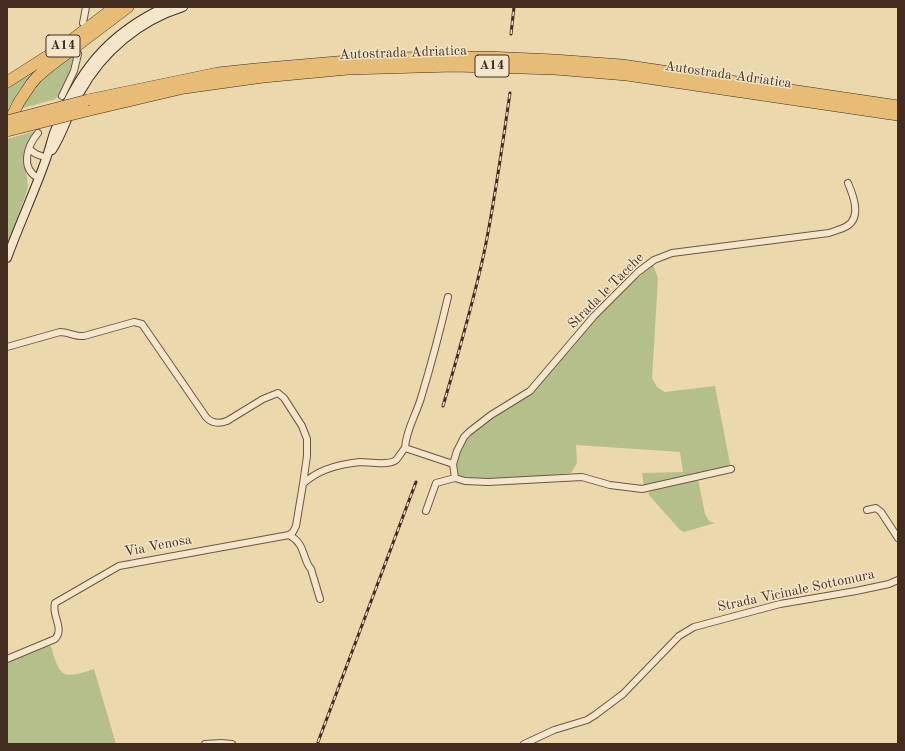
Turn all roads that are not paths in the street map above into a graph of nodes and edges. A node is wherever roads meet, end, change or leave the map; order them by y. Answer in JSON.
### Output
{"nodes":[{"id":1,"x":86,"y":7,"type":"edge"},
{"id":2,"x":115,"y":7,"type":"edge"},
{"id":3,"x":128,"y":7,"type":"edge"},
{"id":4,"x":165,"y":7,"type":"edge"},
{"id":5,"x":183,"y":7,"type":"edge"},
{"id":6,"x":83,"y":23,"type":"dead end"},
{"id":7,"x":78,"y":54,"type":"dead end"},
{"id":8,"x":7,"y":82,"type":"edge"},
{"id":9,"x":62,"y":96,"type":"dead end"},
{"id":10,"x":87,"y":105,"type":"junction"},
{"id":11,"x":898,"y":106,"type":"edge"},
{"id":12,"x":898,"y":115,"type":"edge"},
{"id":13,"x":7,"y":121,"type":"edge"},
{"id":14,"x":7,"y":126,"type":"edge"},
{"id":15,"x":7,"y":130,"type":"edge"},
{"id":16,"x":38,"y":133,"type":"dead end"},
{"id":17,"x":29,"y":149,"type":"junction"},
{"id":18,"x":46,"y":158,"type":"junction"},
{"id":19,"x":38,"y":178,"type":"junction"},
{"id":20,"x":848,"y":183,"type":"dead end"},
{"id":21,"x":7,"y":258,"type":"edge"},
{"id":22,"x":448,"y":297,"type":"dead end"},
{"id":23,"x":7,"y":347,"type":"edge"},
{"id":24,"x":405,"y":448,"type":"junction"},
{"id":25,"x":454,"y":464,"type":"junction"},
{"id":26,"x":731,"y":469,"type":"dead end"},
{"id":27,"x":455,"y":478,"type":"junction"},
{"id":28,"x":303,"y":484,"type":"junction"},
{"id":29,"x":867,"y":510,"type":"dead end"},
{"id":30,"x":426,"y":511,"type":"dead end"},
{"id":31,"x":291,"y":534,"type":"junction"},
{"id":32,"x":898,"y":538,"type":"edge"},
{"id":33,"x":898,"y":580,"type":"edge"},
{"id":34,"x":320,"y":598,"type":"dead end"},
{"id":35,"x":7,"y":659,"type":"edge"},
{"id":36,"x":205,"y":744,"type":"edge"},
{"id":37,"x":232,"y":744,"type":"edge"},
{"id":38,"x":524,"y":744,"type":"edge"}],
"edges":[{"from":1,"to":6,"type":"street"},
{"from":2,"to":8,"type":"highway","number":"A14"},
{"from":3,"to":14,"type":"highway","number":"A14"},
{"from":4,"to":18,"type":"main road"},
{"from":5,"to":18,"type":"main road"},
{"from":7,"to":9,"type":"street"},
{"from":10,"to":11,"type":"highway","name":"Autostrada Adriatica","number":"A14"},
{"from":10,"to":12,"type":"highway","name":"Autostrada Adriatica","number":"A14"},
{"from":10,"to":13,"type":"highway","name":"Autostrada Adriatica","number":"A14","bridge":true},
{"from":10,"to":15,"type":"highway","name":"Autostrada Adriatica","number":"A14","bridge":true},
{"from":16,"to":17,"type":"street"},
{"from":17,"to":18,"type":"street"},
{"from":17,"to":19,"type":"street"},
{"from":18,"to":19,"type":"main road"},
{"from":19,"to":21,"type":"main road"},
{"from":20,"to":25,"type":"street","name":"Strada le Tacche"},
{"from":22,"to":24,"type":"street"},
{"from":23,"to":28,"type":"street"},
{"from":24,"to":25,"type":"street"},
{"from":24,"to":28,"type":"street"},
{"from":25,"to":27,"type":"street"},
{"from":26,"to":27,"type":"street"},
{"from":27,"to":30,"type":"street"},
{"from":28,"to":31,"type":"street"},
{"from":29,"to":32,"type":"street"},
{"from":31,"to":34,"type":"street"},
{"from":31,"to":35,"type":"street","name":"Via Venosa"},
{"from":33,"to":38,"type":"street","name":"Strada Vicinale Sottomura"},
{"from":36,"to":37,"type":"street"}]}
